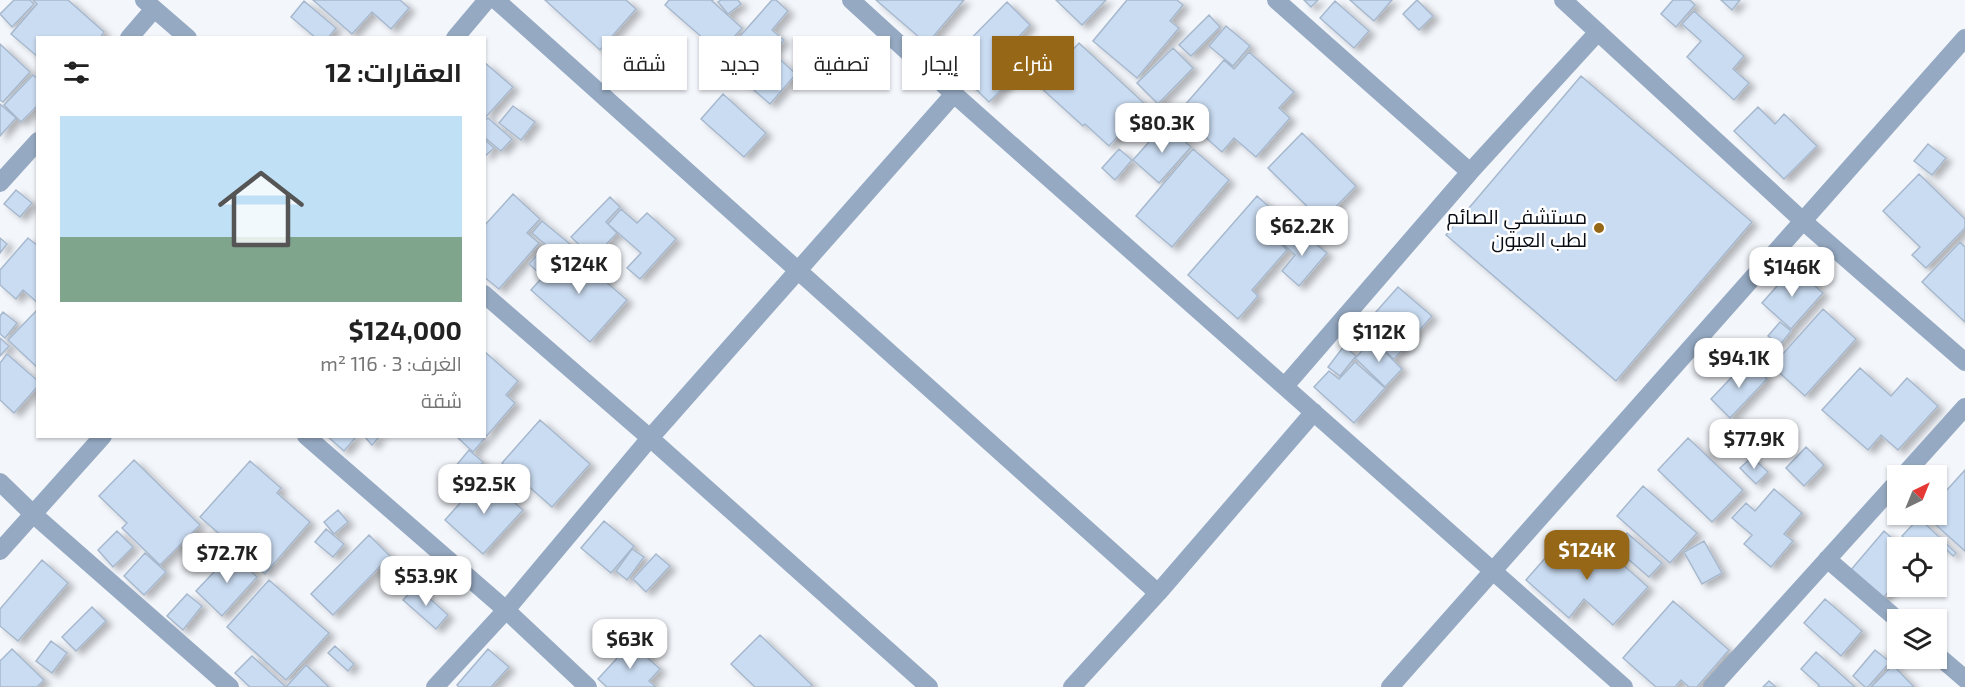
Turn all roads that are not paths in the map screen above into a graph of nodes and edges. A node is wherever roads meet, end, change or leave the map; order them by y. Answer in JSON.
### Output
{"nodes":[{"id":1,"x":487,"y":0,"type":"edge"},
{"id":2,"x":496,"y":0,"type":"edge"},
{"id":3,"x":851,"y":0,"type":"edge"},
{"id":4,"x":1276,"y":0,"type":"edge"},
{"id":5,"x":1563,"y":0,"type":"edge"},
{"id":6,"x":149,"y":4,"type":"edge"},
{"id":7,"x":1598,"y":32,"type":"junction"},
{"id":8,"x":130,"y":36,"type":"edge"},
{"id":9,"x":186,"y":36,"type":"edge"},
{"id":10,"x":457,"y":36,"type":"edge"},
{"id":11,"x":1965,"y":38,"type":"edge"},
{"id":12,"x":954,"y":94,"type":"junction"},
{"id":13,"x":36,"y":143,"type":"edge"},
{"id":14,"x":1470,"y":172,"type":"junction"},
{"id":15,"x":3,"y":175,"type":"edge"},
{"id":16,"x":1803,"y":221,"type":"junction"},
{"id":17,"x":797,"y":271,"type":"junction"},
{"id":18,"x":486,"y":296,"type":"edge"},
{"id":19,"x":1965,"y":362,"type":"edge"},
{"id":20,"x":1285,"y":387,"type":"junction"},
{"id":21,"x":1965,"y":407,"type":"edge"},
{"id":22,"x":1314,"y":412,"type":"junction"},
{"id":23,"x":101,"y":438,"type":"edge"},
{"id":24,"x":308,"y":438,"type":"edge"},
{"id":25,"x":650,"y":438,"type":"junction"},
{"id":26,"x":1913,"y":465,"type":"edge"},
{"id":27,"x":0,"y":482,"type":"edge"},
{"id":28,"x":1887,"y":494,"type":"edge"},
{"id":29,"x":33,"y":514,"type":"junction"},
{"id":30,"x":0,"y":551,"type":"edge"},
{"id":31,"x":1827,"y":559,"type":"junction"},
{"id":32,"x":1493,"y":571,"type":"junction"},
{"id":33,"x":1158,"y":593,"type":"junction"},
{"id":34,"x":506,"y":610,"type":"junction"},
{"id":35,"x":1887,"y":611,"type":"edge"},
{"id":36,"x":1947,"y":663,"type":"edge"},
{"id":37,"x":1965,"y":679,"type":"edge"},
{"id":38,"x":230,"y":687,"type":"edge"},
{"id":39,"x":435,"y":687,"type":"edge"},
{"id":40,"x":588,"y":687,"type":"edge"},
{"id":41,"x":929,"y":687,"type":"edge"},
{"id":42,"x":1072,"y":687,"type":"edge"},
{"id":43,"x":1390,"y":687,"type":"edge"},
{"id":44,"x":1624,"y":687,"type":"edge"},
{"id":45,"x":1712,"y":687,"type":"edge"}],
"edges":[{"from":1,"to":10,"type":"street"},
{"from":2,"to":17,"type":"street"},
{"from":3,"to":12,"type":"street"},
{"from":4,"to":14,"type":"street"},
{"from":5,"to":7,"type":"street"},
{"from":6,"to":8,"type":"street"},
{"from":6,"to":9,"type":"street"},
{"from":7,"to":14,"type":"street"},
{"from":7,"to":16,"type":"street"},
{"from":11,"to":16,"type":"street"},
{"from":12,"to":17,"type":"street"},
{"from":12,"to":20,"type":"street"},
{"from":13,"to":15,"type":"street"},
{"from":14,"to":20,"type":"street"},
{"from":16,"to":19,"type":"street"},
{"from":16,"to":32,"type":"street"},
{"from":17,"to":25,"type":"street"},
{"from":17,"to":33,"type":"street"},
{"from":18,"to":25,"type":"street"},
{"from":20,"to":22,"type":"street"},
{"from":21,"to":26,"type":"street"},
{"from":22,"to":32,"type":"street"},
{"from":22,"to":33,"type":"street"},
{"from":23,"to":29,"type":"street"},
{"from":24,"to":34,"type":"street"},
{"from":25,"to":34,"type":"street"},
{"from":25,"to":41,"type":"street"},
{"from":27,"to":29,"type":"street"},
{"from":28,"to":31,"type":"street"},
{"from":29,"to":30,"type":"street"},
{"from":29,"to":38,"type":"street"},
{"from":31,"to":35,"type":"street"},
{"from":31,"to":45,"type":"street"},
{"from":32,"to":43,"type":"street"},
{"from":32,"to":44,"type":"street"},
{"from":33,"to":42,"type":"street"},
{"from":34,"to":39,"type":"street"},
{"from":34,"to":40,"type":"street"},
{"from":36,"to":37,"type":"street"}]}
